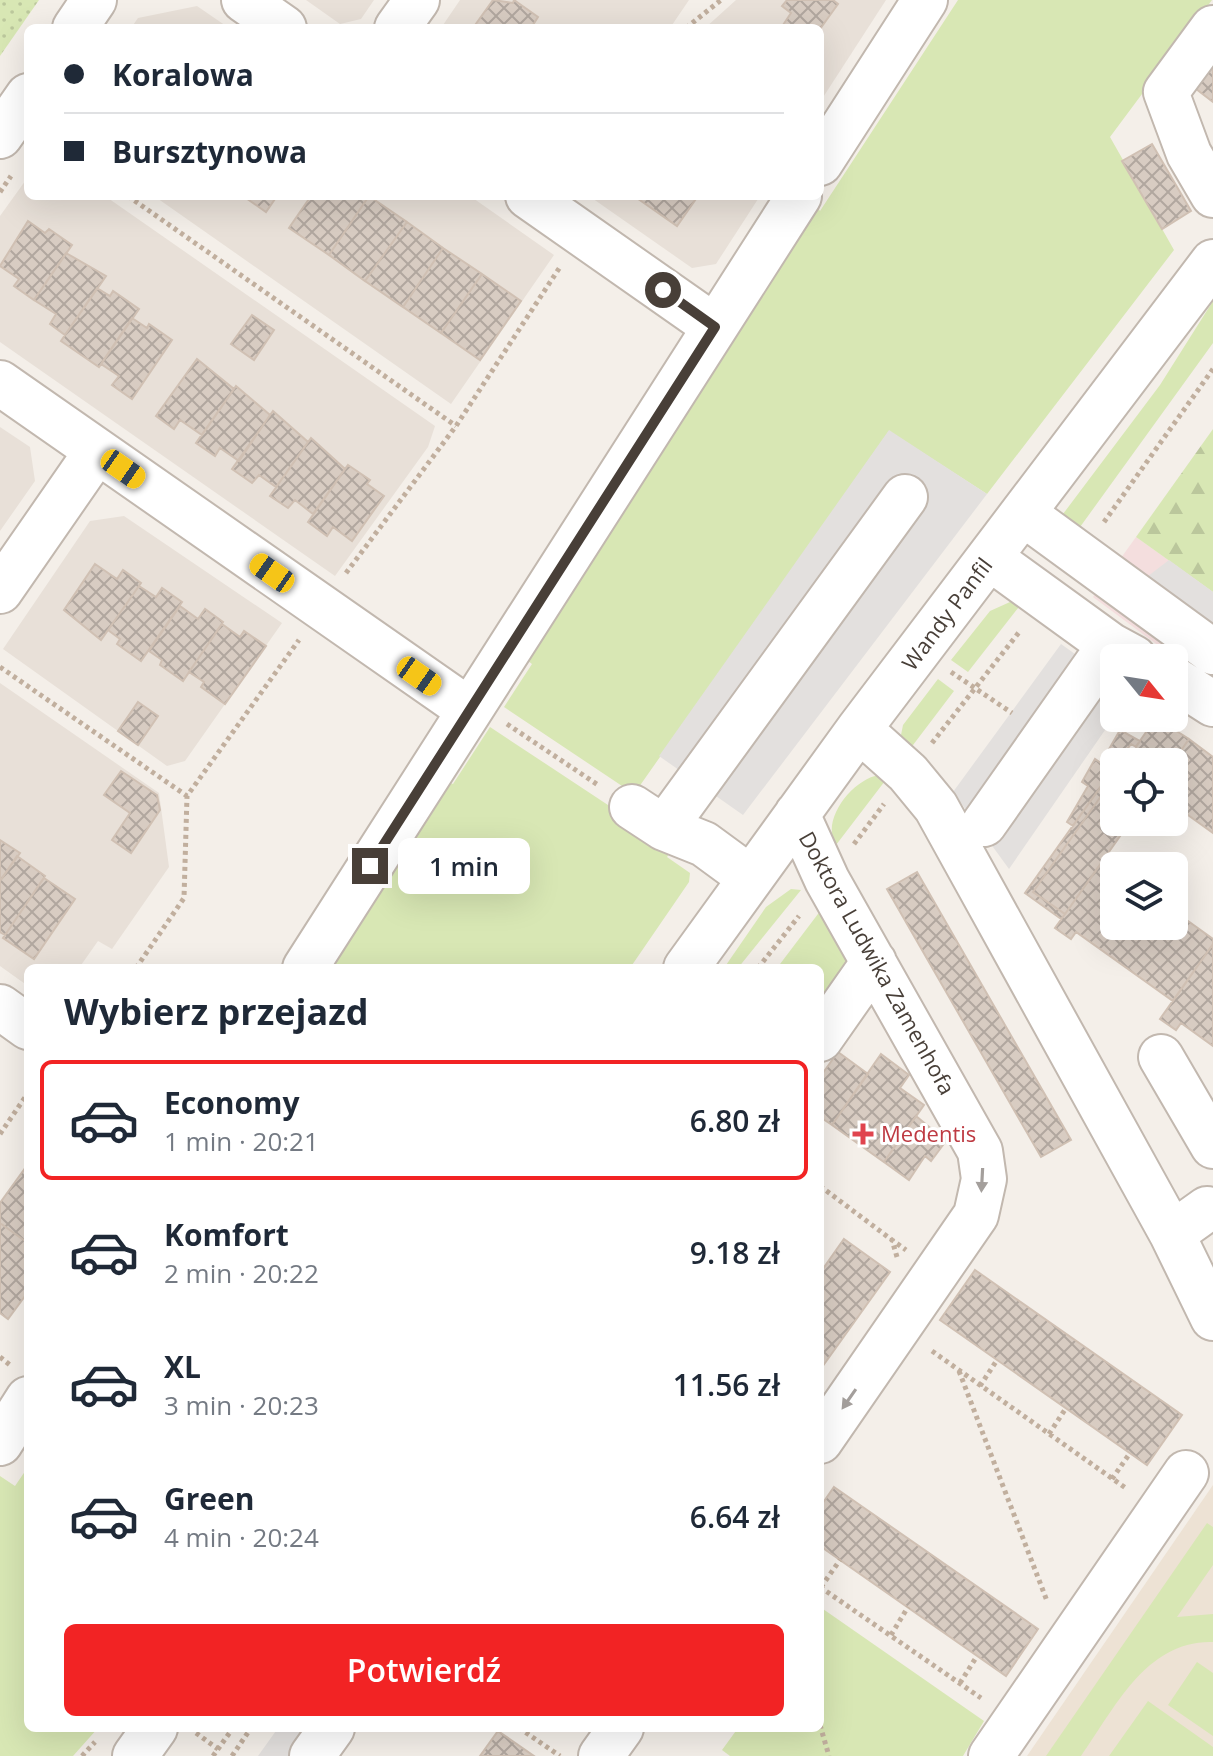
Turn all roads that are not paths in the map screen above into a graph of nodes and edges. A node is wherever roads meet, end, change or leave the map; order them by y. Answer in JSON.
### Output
{"nodes":[{"id":1,"x":94,"y":0,"type":"edge"},
{"id":2,"x":244,"y":0,"type":"edge"},
{"id":3,"x":417,"y":0,"type":"edge"},
{"id":4,"x":925,"y":0,"type":"edge"},
{"id":5,"x":78,"y":24,"type":"edge"},
{"id":6,"x":278,"y":24,"type":"edge"},
{"id":7,"x":400,"y":24,"type":"edge"},
{"id":8,"x":1213,"y":28,"type":"edge"},
{"id":9,"x":24,"y":102,"type":"edge"},
{"id":10,"x":0,"y":136,"type":"edge"},
{"id":11,"x":824,"y":157,"type":"edge"},
{"id":12,"x":1205,"y":157,"type":"edge"},
{"id":13,"x":534,"y":200,"type":"edge"},
{"id":14,"x":796,"y":200,"type":"edge"},
{"id":15,"x":1213,"y":262,"type":"edge"},
{"id":16,"x":715,"y":327,"type":"junction"},
{"id":17,"x":0,"y":383,"type":"edge"},
{"id":18,"x":97,"y":451,"type":"junction"},
{"id":19,"x":905,"y":497,"type":"dead end"},
{"id":20,"x":1024,"y":514,"type":"junction"},
{"id":21,"x":990,"y":558,"type":"junction"},
{"id":22,"x":0,"y":591,"type":"edge"},
{"id":23,"x":1111,"y":644,"type":"edge"},
{"id":24,"x":1213,"y":652,"type":"edge"},
{"id":25,"x":1100,"y":676,"type":"edge"},
{"id":26,"x":1188,"y":688,"type":"edge"},
{"id":27,"x":1213,"y":704,"type":"edge"},
{"id":28,"x":487,"y":717,"type":"junction"},
{"id":29,"x":859,"y":729,"type":"junction"},
{"id":30,"x":797,"y":814,"type":"junction"},
{"id":31,"x":984,"y":824,"type":"dead end"},
{"id":32,"x":749,"y":877,"type":"junction"},
{"id":33,"x":874,"y":962,"type":"junction"},
{"id":34,"x":308,"y":964,"type":"edge"},
{"id":35,"x":689,"y":964,"type":"edge"},
{"id":36,"x":0,"y":1007,"type":"edge"},
{"id":37,"x":24,"y":1024,"type":"edge"},
{"id":38,"x":824,"y":1033,"type":"edge"},
{"id":39,"x":1161,"y":1057,"type":"dead end"},
{"id":40,"x":1213,"y":1146,"type":"edge"},
{"id":41,"x":1201,"y":1216,"type":"edge"},
{"id":42,"x":1213,"y":1318,"type":"edge"},
{"id":43,"x":24,"y":1405,"type":"edge"},
{"id":44,"x":824,"y":1435,"type":"edge"},
{"id":45,"x":0,"y":1443,"type":"edge"},
{"id":46,"x":1186,"y":1473,"type":"dead end"},
{"id":47,"x":152,"y":1732,"type":"edge"},
{"id":48,"x":329,"y":1732,"type":"edge"},
{"id":49,"x":618,"y":1732,"type":"edge"},
{"id":50,"x":135,"y":1756,"type":"edge"},
{"id":51,"x":312,"y":1756,"type":"edge"},
{"id":52,"x":601,"y":1756,"type":"edge"},
{"id":53,"x":991,"y":1756,"type":"edge"}],
"edges":[{"from":1,"to":5,"type":"street"},
{"from":2,"to":6,"type":"street"},
{"from":3,"to":7,"type":"street"},
{"from":4,"to":11,"type":"street"},
{"from":8,"to":12,"type":"street"},
{"from":9,"to":10,"type":"street"},
{"from":13,"to":16,"type":"street"},
{"from":14,"to":16,"type":"street"},
{"from":15,"to":20,"type":"street","name":"Wandy Panfil"},
{"from":16,"to":28,"type":"street"},
{"from":17,"to":18,"type":"street"},
{"from":18,"to":22,"type":"street"},
{"from":18,"to":28,"type":"street"},
{"from":19,"to":32,"type":"street"},
{"from":20,"to":21,"type":"street","name":"Wandy Panfil"},
{"from":20,"to":24,"type":"street"},
{"from":21,"to":23,"type":"street"},
{"from":21,"to":29,"type":"street","name":"Wandy Panfil"},
{"from":25,"to":31,"type":"street"},
{"from":26,"to":27,"type":"street"},
{"from":28,"to":34,"type":"street"},
{"from":29,"to":30,"type":"street","name":"Wandy Panfil"},
{"from":29,"to":41,"type":"street"},
{"from":30,"to":32,"type":"street","name":"Wandy Panfil"},
{"from":30,"to":33,"type":"street","name":"Doktora Ludwika Zamenhofa"},
{"from":32,"to":35,"type":"street","name":"Wandy Panfil"},
{"from":33,"to":38,"type":"street"},
{"from":33,"to":44,"type":"street","name":"Doktora Ludwika Zamenhofa","one_way":true},
{"from":36,"to":37,"type":"street"},
{"from":39,"to":40,"type":"street"},
{"from":41,"to":42,"type":"street"},
{"from":43,"to":45,"type":"street"},
{"from":46,"to":53,"type":"street"},
{"from":47,"to":50,"type":"street"},
{"from":48,"to":51,"type":"street"},
{"from":49,"to":52,"type":"street"}]}
